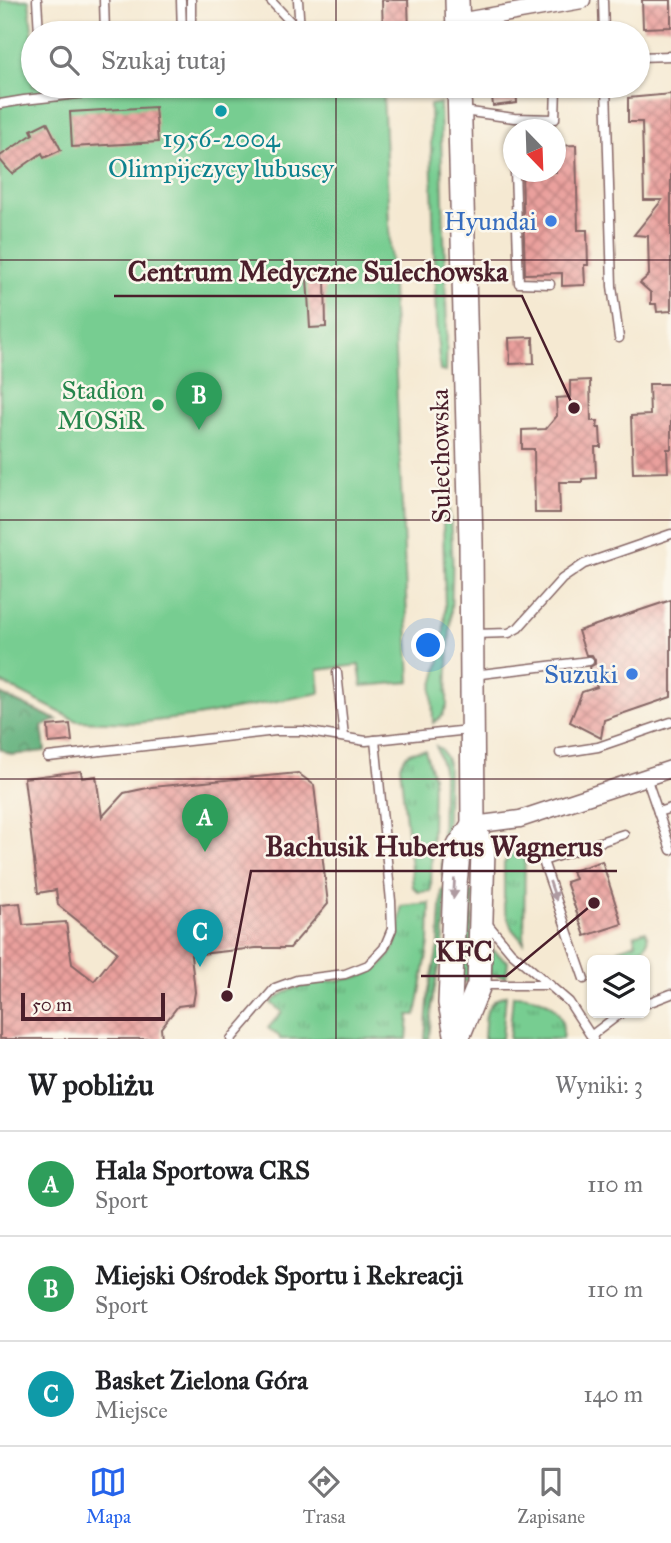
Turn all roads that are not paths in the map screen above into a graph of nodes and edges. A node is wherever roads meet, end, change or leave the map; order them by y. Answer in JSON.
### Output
{"nodes":[{"id":1,"x":37,"y":0,"type":"edge"},
{"id":2,"x":104,"y":0,"type":"edge"},
{"id":3,"x":181,"y":0,"type":"edge"},
{"id":4,"x":191,"y":0,"type":"edge"},
{"id":5,"x":270,"y":0,"type":"edge"},
{"id":6,"x":298,"y":0,"type":"edge"},
{"id":7,"x":582,"y":0,"type":"edge"},
{"id":8,"x":603,"y":0,"type":"edge"},
{"id":9,"x":457,"y":18,"type":"edge"},
{"id":10,"x":38,"y":21,"type":"edge"},
{"id":11,"x":105,"y":21,"type":"edge"},
{"id":12,"x":182,"y":21,"type":"edge"},
{"id":13,"x":191,"y":21,"type":"edge"},
{"id":14,"x":290,"y":21,"type":"edge"},
{"id":15,"x":300,"y":21,"type":"edge"},
{"id":16,"x":604,"y":21,"type":"edge"},
{"id":17,"x":671,"y":56,"type":"edge"},
{"id":18,"x":650,"y":57,"type":"edge"},
{"id":19,"x":50,"y":98,"type":"edge"},
{"id":20,"x":460,"y":98,"type":"edge"},
{"id":21,"x":556,"y":98,"type":"edge"},
{"id":22,"x":606,"y":98,"type":"edge"},
{"id":23,"x":0,"y":104,"type":"edge"},
{"id":24,"x":460,"y":110,"type":"junction"},
{"id":25,"x":514,"y":118,"type":"joint"},
{"id":26,"x":515,"y":182,"type":"edge"},
{"id":27,"x":550,"y":284,"type":"dead end"},
{"id":28,"x":620,"y":338,"type":"dead end"},
{"id":29,"x":671,"y":534,"type":"edge"},
{"id":30,"x":471,"y":634,"type":"junction"},
{"id":31,"x":589,"y":661,"type":"dead end"},
{"id":32,"x":337,"y":673,"type":"dead end"},
{"id":33,"x":471,"y":675,"type":"junction"},
{"id":34,"x":671,"y":722,"type":"edge"},
{"id":35,"x":472,"y":730,"type":"junction"},
{"id":36,"x":344,"y":736,"type":"junction"},
{"id":37,"x":375,"y":740,"type":"junction"},
{"id":38,"x":560,"y":753,"type":"dead end"},
{"id":39,"x":48,"y":757,"type":"dead end"},
{"id":40,"x":671,"y":769,"type":"edge"},
{"id":41,"x":646,"y":778,"type":"junction"},
{"id":42,"x":671,"y":807,"type":"edge"},
{"id":43,"x":658,"y":812,"type":"junction"},
{"id":44,"x":473,"y":825,"type":"junction"},
{"id":45,"x":624,"y":834,"type":"dead end"},
{"id":46,"x":671,"y":850,"type":"edge"},
{"id":47,"x":482,"y":918,"type":"junction"},
{"id":48,"x":584,"y":979,"type":"dead end"},
{"id":49,"x":550,"y":985,"type":"junction"},
{"id":50,"x":464,"y":994,"type":"junction"},
{"id":51,"x":671,"y":994,"type":"edge"},
{"id":52,"x":650,"y":1002,"type":"edge"},
{"id":53,"x":615,"y":1018,"type":"edge"},
{"id":54,"x":593,"y":1037,"type":"edge"},
{"id":55,"x":231,"y":1039,"type":"edge"}],
"edges":[{"from":1,"to":10,"type":"lane"},
{"from":2,"to":11,"type":"lane"},
{"from":3,"to":12,"type":"lane"},
{"from":4,"to":13,"type":"lane"},
{"from":5,"to":14,"type":"lane"},
{"from":6,"to":15,"type":"lane"},
{"from":7,"to":9,"type":"street"},
{"from":8,"to":16,"type":"lane"},
{"from":17,"to":18,"type":"lane"},
{"from":19,"to":23,"type":"lane"},
{"from":20,"to":24,"type":"street","name":"Sulechowska"},
{"from":21,"to":25,"type":"lane"},
{"from":22,"to":28,"type":"lane"},
{"from":24,"to":25,"type":"lane"},
{"from":24,"to":30,"type":"street","name":"Sulechowska"},
{"from":26,"to":27,"type":"lane"},
{"from":29,"to":30,"type":"lane"},
{"from":30,"to":33,"type":"street","name":"Sulechowska"},
{"from":31,"to":33,"type":"lane"},
{"from":32,"to":36,"type":"lane"},
{"from":33,"to":35,"type":"street","name":"Sulechowska"},
{"from":34,"to":38,"type":"lane"},
{"from":35,"to":37,"type":"lane"},
{"from":35,"to":44,"type":"street","name":"Sulechowska"},
{"from":36,"to":37,"type":"lane"},
{"from":36,"to":39,"type":"lane"},
{"from":37,"to":55,"type":"lane"},
{"from":40,"to":41,"type":"street"},
{"from":41,"to":43,"type":"lane"},
{"from":41,"to":44,"type":"street"},
{"from":42,"to":43,"type":"lane"},
{"from":43,"to":46,"type":"lane"},
{"from":44,"to":47,"type":"street","name":"Sulechowska"},
{"from":44,"to":50,"type":"street","name":"Sulechowska","one_way":true},
{"from":45,"to":48,"type":"lane","one_way":true},
{"from":47,"to":49,"type":"lane"},
{"from":47,"to":50,"type":"street","name":"Sulechowska"},
{"from":49,"to":50,"type":"lane"},
{"from":49,"to":54,"type":"lane"},
{"from":51,"to":52,"type":"lane"},
{"from":53,"to":54,"type":"lane"}]}
